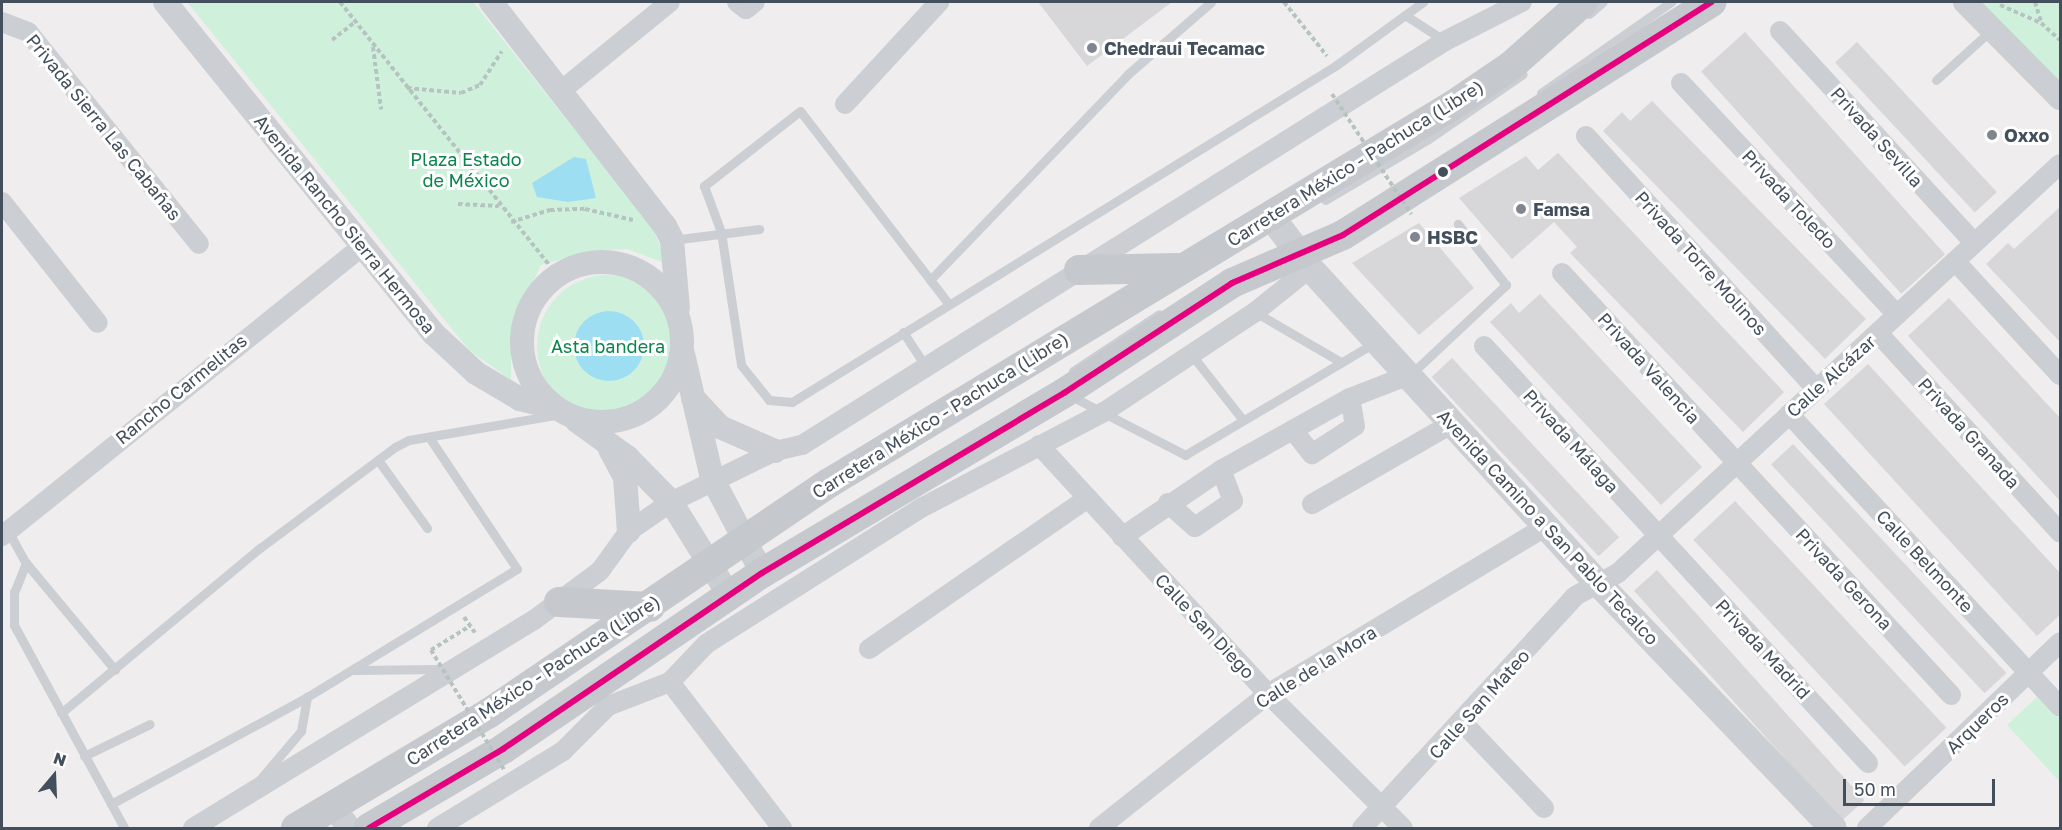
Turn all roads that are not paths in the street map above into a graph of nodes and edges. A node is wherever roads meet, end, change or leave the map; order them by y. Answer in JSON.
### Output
{"nodes":[{"id":1,"x":165,"y":2,"type":"edge"},
{"id":2,"x":491,"y":2,"type":"edge"},
{"id":3,"x":670,"y":2,"type":"edge"},
{"id":4,"x":736,"y":2,"type":"edge"},
{"id":5,"x":755,"y":2,"type":"edge"},
{"id":6,"x":939,"y":2,"type":"edge"},
{"id":7,"x":1210,"y":2,"type":"edge"},
{"id":8,"x":1422,"y":2,"type":"edge"},
{"id":9,"x":1522,"y":2,"type":"edge"},
{"id":10,"x":1583,"y":2,"type":"edge"},
{"id":11,"x":1603,"y":2,"type":"edge"},
{"id":12,"x":1724,"y":2,"type":"edge"},
{"id":13,"x":1965,"y":2,"type":"edge"},
{"id":14,"x":1691,"y":6,"type":"edge"},
{"id":15,"x":1405,"y":15,"type":"junction"},
{"id":16,"x":2,"y":22,"type":"edge"},
{"id":17,"x":1780,"y":31,"type":"dead end"},
{"id":18,"x":1990,"y":31,"type":"junction"},
{"id":19,"x":1566,"y":34,"type":"dead end"},
{"id":20,"x":1444,"y":41,"type":"junction"},
{"id":21,"x":1534,"y":63,"type":"dead end"},
{"id":22,"x":1936,"y":80,"type":"dead end"},
{"id":23,"x":1680,"y":83,"type":"dead end"},
{"id":24,"x":562,"y":90,"type":"junction"},
{"id":25,"x":1535,"y":97,"type":"dead end"},
{"id":26,"x":2061,"y":98,"type":"edge"},
{"id":27,"x":845,"y":104,"type":"dead end"},
{"id":28,"x":1587,"y":136,"type":"dead end"},
{"id":29,"x":2061,"y":164,"type":"edge"},
{"id":30,"x":2,"y":202,"type":"edge"},
{"id":31,"x":1311,"y":207,"type":"dead end"},
{"id":32,"x":1458,"y":224,"type":"dead end"},
{"id":33,"x":1326,"y":228,"type":"dead end"},
{"id":34,"x":759,"y":229,"type":"dead end"},
{"id":35,"x":721,"y":232,"type":"junction"},
{"id":36,"x":668,"y":233,"type":"junction"},
{"id":37,"x":1291,"y":237,"type":"junction"},
{"id":38,"x":1974,"y":243,"type":"junction"},
{"id":39,"x":199,"y":244,"type":"dead end"},
{"id":40,"x":363,"y":246,"type":"junction"},
{"id":41,"x":1955,"y":261,"type":"junction"},
{"id":42,"x":1080,"y":270,"type":"junction"},
{"id":43,"x":1562,"y":273,"type":"dead end"},
{"id":44,"x":930,"y":280,"type":"junction"},
{"id":45,"x":1187,"y":280,"type":"junction"},
{"id":46,"x":948,"y":303,"type":"junction"},
{"id":47,"x":1166,"y":309,"type":"dead end"},
{"id":48,"x":1255,"y":312,"type":"junction"},
{"id":49,"x":678,"y":313,"type":"junction"},
{"id":50,"x":1897,"y":315,"type":"junction"},
{"id":51,"x":98,"y":323,"type":"dead end"},
{"id":52,"x":903,"y":332,"type":"junction"},
{"id":53,"x":1878,"y":333,"type":"junction"},
{"id":54,"x":1377,"y":341,"type":"junction"},
{"id":55,"x":1484,"y":346,"type":"dead end"},
{"id":56,"x":683,"y":354,"type":"junction"},
{"id":57,"x":1191,"y":354,"type":"junction"},
{"id":58,"x":1341,"y":362,"type":"junction"},
{"id":59,"x":926,"y":367,"type":"junction"},
{"id":60,"x":1409,"y":375,"type":"junction"},
{"id":61,"x":2061,"y":375,"type":"edge"},
{"id":62,"x":1816,"y":389,"type":"junction"},
{"id":63,"x":1064,"y":393,"type":"junction"},
{"id":64,"x":691,"y":397,"type":"junction"},
{"id":65,"x":1350,"y":398,"type":"junction"},
{"id":66,"x":1104,"y":412,"type":"junction"},
{"id":67,"x":564,"y":413,"type":"junction"},
{"id":68,"x":1789,"y":414,"type":"junction"},
{"id":69,"x":1244,"y":420,"type":"junction"},
{"id":70,"x":1453,"y":423,"type":"junction"},
{"id":71,"x":1293,"y":430,"type":"junction"},
{"id":72,"x":429,"y":437,"type":"junction"},
{"id":73,"x":606,"y":441,"type":"junction"},
{"id":74,"x":1039,"y":445,"type":"junction"},
{"id":75,"x":775,"y":451,"type":"junction"},
{"id":76,"x":378,"y":460,"type":"junction"},
{"id":77,"x":1736,"y":463,"type":"junction"},
{"id":78,"x":1221,"y":470,"type":"junction"},
{"id":79,"x":712,"y":478,"type":"junction"},
{"id":80,"x":915,"y":497,"type":"junction"},
{"id":81,"x":1088,"y":498,"type":"junction"},
{"id":82,"x":671,"y":502,"type":"junction"},
{"id":83,"x":1168,"y":503,"type":"junction"},
{"id":84,"x":1312,"y":504,"type":"dead end"},
{"id":85,"x":838,"y":513,"type":"dead end"},
{"id":86,"x":1546,"y":525,"type":"junction"},
{"id":87,"x":428,"y":528,"type":"dead end"},
{"id":88,"x":629,"y":531,"type":"junction"},
{"id":89,"x":2061,"y":532,"type":"edge"},
{"id":90,"x":5,"y":533,"type":"edge"},
{"id":91,"x":1658,"y":535,"type":"junction"},
{"id":92,"x":1122,"y":537,"type":"junction"},
{"id":93,"x":780,"y":547,"type":"dead end"},
{"id":94,"x":752,"y":556,"type":"junction"},
{"id":95,"x":27,"y":562,"type":"junction"},
{"id":96,"x":717,"y":581,"type":"junction"},
{"id":97,"x":1598,"y":583,"type":"junction"},
{"id":98,"x":779,"y":598,"type":"junction"},
{"id":99,"x":559,"y":602,"type":"junction"},
{"id":100,"x":648,"y":621,"type":"junction"},
{"id":101,"x":741,"y":622,"type":"junction"},
{"id":102,"x":2061,"y":642,"type":"edge"},
{"id":103,"x":870,"y":650,"type":"dead end"},
{"id":104,"x":456,"y":668,"type":"junction"},
{"id":105,"x":115,"y":670,"type":"junction"},
{"id":106,"x":354,"y":670,"type":"junction"},
{"id":107,"x":2028,"y":672,"type":"junction"},
{"id":108,"x":670,"y":682,"type":"junction"},
{"id":109,"x":1268,"y":694,"type":"junction"},
{"id":110,"x":1951,"y":695,"type":"dead end"},
{"id":111,"x":307,"y":697,"type":"junction"},
{"id":112,"x":602,"y":697,"type":"junction"},
{"id":113,"x":535,"y":698,"type":"dead end"},
{"id":114,"x":2061,"y":707,"type":"edge"},
{"id":115,"x":61,"y":713,"type":"junction"},
{"id":116,"x":497,"y":723,"type":"dead end"},
{"id":117,"x":150,"y":724,"type":"dead end"},
{"id":118,"x":1464,"y":724,"type":"junction"},
{"id":119,"x":84,"y":756,"type":"junction"},
{"id":120,"x":1868,"y":764,"type":"dead end"},
{"id":121,"x":249,"y":796,"type":"junction"},
{"id":122,"x":111,"y":804,"type":"junction"},
{"id":123,"x":1544,"y":808,"type":"dead end"},
{"id":124,"x":1381,"y":809,"type":"junction"},
{"id":125,"x":338,"y":822,"type":"edge"},
{"id":126,"x":124,"y":828,"type":"edge"},
{"id":127,"x":193,"y":828,"type":"edge"},
{"id":128,"x":296,"y":828,"type":"edge"},
{"id":129,"x":369,"y":828,"type":"edge"},
{"id":130,"x":437,"y":828,"type":"edge"},
{"id":131,"x":782,"y":828,"type":"edge"},
{"id":132,"x":1099,"y":828,"type":"edge"},
{"id":133,"x":1362,"y":828,"type":"edge"},
{"id":134,"x":1403,"y":828,"type":"edge"},
{"id":135,"x":1833,"y":828,"type":"edge"},
{"id":136,"x":1867,"y":828,"type":"edge"}],
"edges":[{"from":1,"to":40,"type":"street","name":"Avenida Rancho Sierra Hermosa"},
{"from":2,"to":24,"type":"street"},
{"from":3,"to":24,"type":"street"},
{"from":4,"to":5,"type":"street"},
{"from":6,"to":27,"type":"street"},
{"from":7,"to":44,"type":"lane"},
{"from":8,"to":15,"type":"lane"},
{"from":9,"to":20,"type":"street"},
{"from":10,"to":37,"type":"main road","name":"Carretera México - Pachuca (Libre)"},
{"from":11,"to":19,"type":"lane"},
{"from":12,"to":14,"type":"main road","name":"Carretera México - Pachuca (Libre)"},
{"from":13,"to":18,"type":"street"},
{"from":14,"to":25,"type":"lane"},
{"from":14,"to":37,"type":"main road","name":"Carretera México - Pachuca (Libre)"},
{"from":15,"to":20,"type":"lane"},
{"from":15,"to":46,"type":"lane"},
{"from":16,"to":39,"type":"street","name":"Privada Sierra Las Cabañas"},
{"from":17,"to":38,"type":"street","name":"Privada Sevilla"},
{"from":18,"to":22,"type":"lane"},
{"from":18,"to":26,"type":"street"},
{"from":20,"to":42,"type":"street"},
{"from":21,"to":31,"type":"lane"},
{"from":23,"to":50,"type":"street","name":"Privada Toledo"},
{"from":24,"to":36,"type":"street"},
{"from":28,"to":62,"type":"street","name":"Privada Torre Molinos"},
{"from":29,"to":38,"type":"street","name":"Calle Alcázar"},
{"from":30,"to":51,"type":"street"},
{"from":32,"to":60,"type":"lane"},
{"from":33,"to":37,"type":"lane"},
{"from":34,"to":35,"type":"lane"},
{"from":35,"to":36,"type":"lane"},
{"from":35,"to":44,"type":"lane"},
{"from":35,"to":52,"type":"lane"},
{"from":36,"to":49,"type":"street"},
{"from":37,"to":45,"type":"main road","name":"Carretera México - Pachuca (Libre)"},
{"from":37,"to":48,"type":"street"},
{"from":37,"to":54,"type":"main road","name":"Avenida Camino a San Pablo Tecalco"},
{"from":37,"to":63,"type":"main road","name":"Carretera México - Pachuca (Libre)"},
{"from":37,"to":94,"type":"lane"},
{"from":38,"to":41,"type":"street","name":"Calle Alcázar"},
{"from":40,"to":67,"type":"street","name":"Avenida Rancho Sierra Hermosa"},
{"from":40,"to":90,"type":"street","name":"Rancho Carmelitas"},
{"from":41,"to":50,"type":"street","name":"Calle Alcázar"},
{"from":41,"to":61,"type":"street"},
{"from":42,"to":45,"type":"main road"},
{"from":42,"to":59,"type":"street"},
{"from":43,"to":77,"type":"street","name":"Privada Valencia"},
{"from":44,"to":46,"type":"lane"},
{"from":45,"to":94,"type":"main road","name":"Carretera México - Pachuca (Libre)"},
{"from":46,"to":52,"type":"lane"},
{"from":47,"to":85,"type":"lane"},
{"from":48,"to":57,"type":"street"},
{"from":48,"to":58,"type":"lane"},
{"from":49,"to":56,"type":"street"},
{"from":49,"to":67,"type":"street"},
{"from":50,"to":53,"type":"street","name":"Calle Alcázar"},
{"from":52,"to":59,"type":"lane"},
{"from":53,"to":62,"type":"street","name":"Calle Alcázar"},
{"from":53,"to":89,"type":"street","name":"Privada Granada"},
{"from":54,"to":58,"type":"lane"},
{"from":54,"to":60,"type":"main road","name":"Avenida Camino a San Pablo Tecalco"},
{"from":55,"to":91,"type":"street","name":"Privada Málaga"},
{"from":56,"to":64,"type":"street"},
{"from":56,"to":67,"type":"street"},
{"from":57,"to":66,"type":"street"},
{"from":57,"to":69,"type":"lane"},
{"from":58,"to":69,"type":"lane"},
{"from":59,"to":75,"type":"street"},
{"from":60,"to":65,"type":"street"},
{"from":60,"to":70,"type":"main road","name":"Avenida Camino a San Pablo Tecalco"},
{"from":62,"to":68,"type":"street","name":"Calle Alcázar"},
{"from":63,"to":66,"type":"lane"},
{"from":63,"to":80,"type":"main road","name":"Carretera México - Pachuca (Libre)"},
{"from":64,"to":75,"type":"street"},
{"from":64,"to":79,"type":"street"},
{"from":65,"to":71,"type":"street"},
{"from":65,"to":71,"type":"street"},
{"from":66,"to":69,"type":"lane"},
{"from":66,"to":74,"type":"street"},
{"from":67,"to":72,"type":"lane"},
{"from":67,"to":73,"type":"street","name":"Avenida Rancho Sierra Hermosa"},
{"from":68,"to":77,"type":"street","name":"Calle Alcázar"},
{"from":68,"to":107,"type":"street","name":"Calle Belmonte"},
{"from":70,"to":84,"type":"street"},
{"from":70,"to":86,"type":"main road","name":"Avenida Camino a San Pablo Tecalco"},
{"from":71,"to":78,"type":"street"},
{"from":72,"to":76,"type":"lane"},
{"from":72,"to":106,"type":"lane"},
{"from":73,"to":82,"type":"street","name":"Avenida Rancho Sierra Hermosa"},
{"from":73,"to":88,"type":"street"},
{"from":74,"to":80,"type":"street"},
{"from":74,"to":81,"type":"street","name":"Calle San Diego"},
{"from":75,"to":79,"type":"street"},
{"from":76,"to":87,"type":"lane"},
{"from":76,"to":105,"type":"lane"},
{"from":77,"to":91,"type":"street","name":"Calle Alcázar"},
{"from":77,"to":110,"type":"street","name":"Privada Gerona"},
{"from":78,"to":83,"type":"street"},
{"from":78,"to":83,"type":"street"},
{"from":79,"to":82,"type":"street"},
{"from":79,"to":94,"type":"street"},
{"from":80,"to":94,"type":"main road","name":"Carretera México - Pachuca (Libre)"},
{"from":80,"to":98,"type":"street"},
{"from":81,"to":92,"type":"street","name":"Calle San Diego"},
{"from":81,"to":103,"type":"street"},
{"from":82,"to":88,"type":"street"},
{"from":82,"to":96,"type":"street","name":"Avenida Rancho Sierra Hermosa"},
{"from":83,"to":92,"type":"street"},
{"from":86,"to":97,"type":"main road","name":"Avenida Camino a San Pablo Tecalco"},
{"from":86,"to":109,"type":"street","name":"Calle de la Mora"},
{"from":88,"to":99,"type":"street"},
{"from":90,"to":95,"type":"lane"},
{"from":91,"to":97,"type":"street","name":"Calle Alcázar"},
{"from":91,"to":120,"type":"street","name":"Privada Madrid"},
{"from":92,"to":109,"type":"street","name":"Calle San Diego"},
{"from":93,"to":94,"type":"lane"},
{"from":94,"to":96,"type":"main road","name":"Carretera México - Pachuca (Libre)"},
{"from":94,"to":96,"type":"main road","name":"Carretera México - Pachuca (Libre)"},
{"from":94,"to":98,"type":"street"},
{"from":95,"to":105,"type":"lane"},
{"from":95,"to":115,"type":"lane"},
{"from":96,"to":100,"type":"main road","name":"Carretera México - Pachuca (Libre)"},
{"from":96,"to":101,"type":"street"},
{"from":96,"to":112,"type":"main road","name":"Carretera México - Pachuca (Libre)"},
{"from":96,"to":113,"type":"lane"},
{"from":97,"to":118,"type":"street","name":"Calle San Mateo"},
{"from":97,"to":135,"type":"main road","name":"Avenida Camino a San Pablo Tecalco"},
{"from":98,"to":101,"type":"street"},
{"from":99,"to":100,"type":"main road"},
{"from":99,"to":104,"type":"street"},
{"from":100,"to":125,"type":"main road","name":"Carretera México - Pachuca (Libre)"},
{"from":101,"to":108,"type":"street"},
{"from":102,"to":107,"type":"street","name":"Arqueros"},
{"from":104,"to":106,"type":"lane"},
{"from":104,"to":121,"type":"street"},
{"from":105,"to":115,"type":"lane"},
{"from":106,"to":111,"type":"lane"},
{"from":107,"to":114,"type":"street","name":"Calle Belmonte"},
{"from":107,"to":136,"type":"street","name":"Arqueros"},
{"from":108,"to":112,"type":"street"},
{"from":108,"to":131,"type":"street"},
{"from":109,"to":124,"type":"street","name":"Calle San Diego"},
{"from":109,"to":132,"type":"street","name":"Calle de la Mora"},
{"from":111,"to":121,"type":"lane"},
{"from":111,"to":122,"type":"lane"},
{"from":112,"to":129,"type":"main road","name":"Carretera México - Pachuca (Libre)"},
{"from":112,"to":130,"type":"street"},
{"from":115,"to":119,"type":"lane"},
{"from":116,"to":125,"type":"lane"},
{"from":117,"to":119,"type":"lane"},
{"from":118,"to":123,"type":"street"},
{"from":118,"to":124,"type":"street","name":"Calle San Mateo"},
{"from":119,"to":122,"type":"lane"},
{"from":121,"to":127,"type":"street"},
{"from":122,"to":126,"type":"lane"},
{"from":124,"to":133,"type":"street","name":"Calle San Mateo"},
{"from":124,"to":134,"type":"street","name":"Calle San Diego"},
{"from":125,"to":128,"type":"main road","name":"Carretera México - Pachuca (Libre)"}]}
